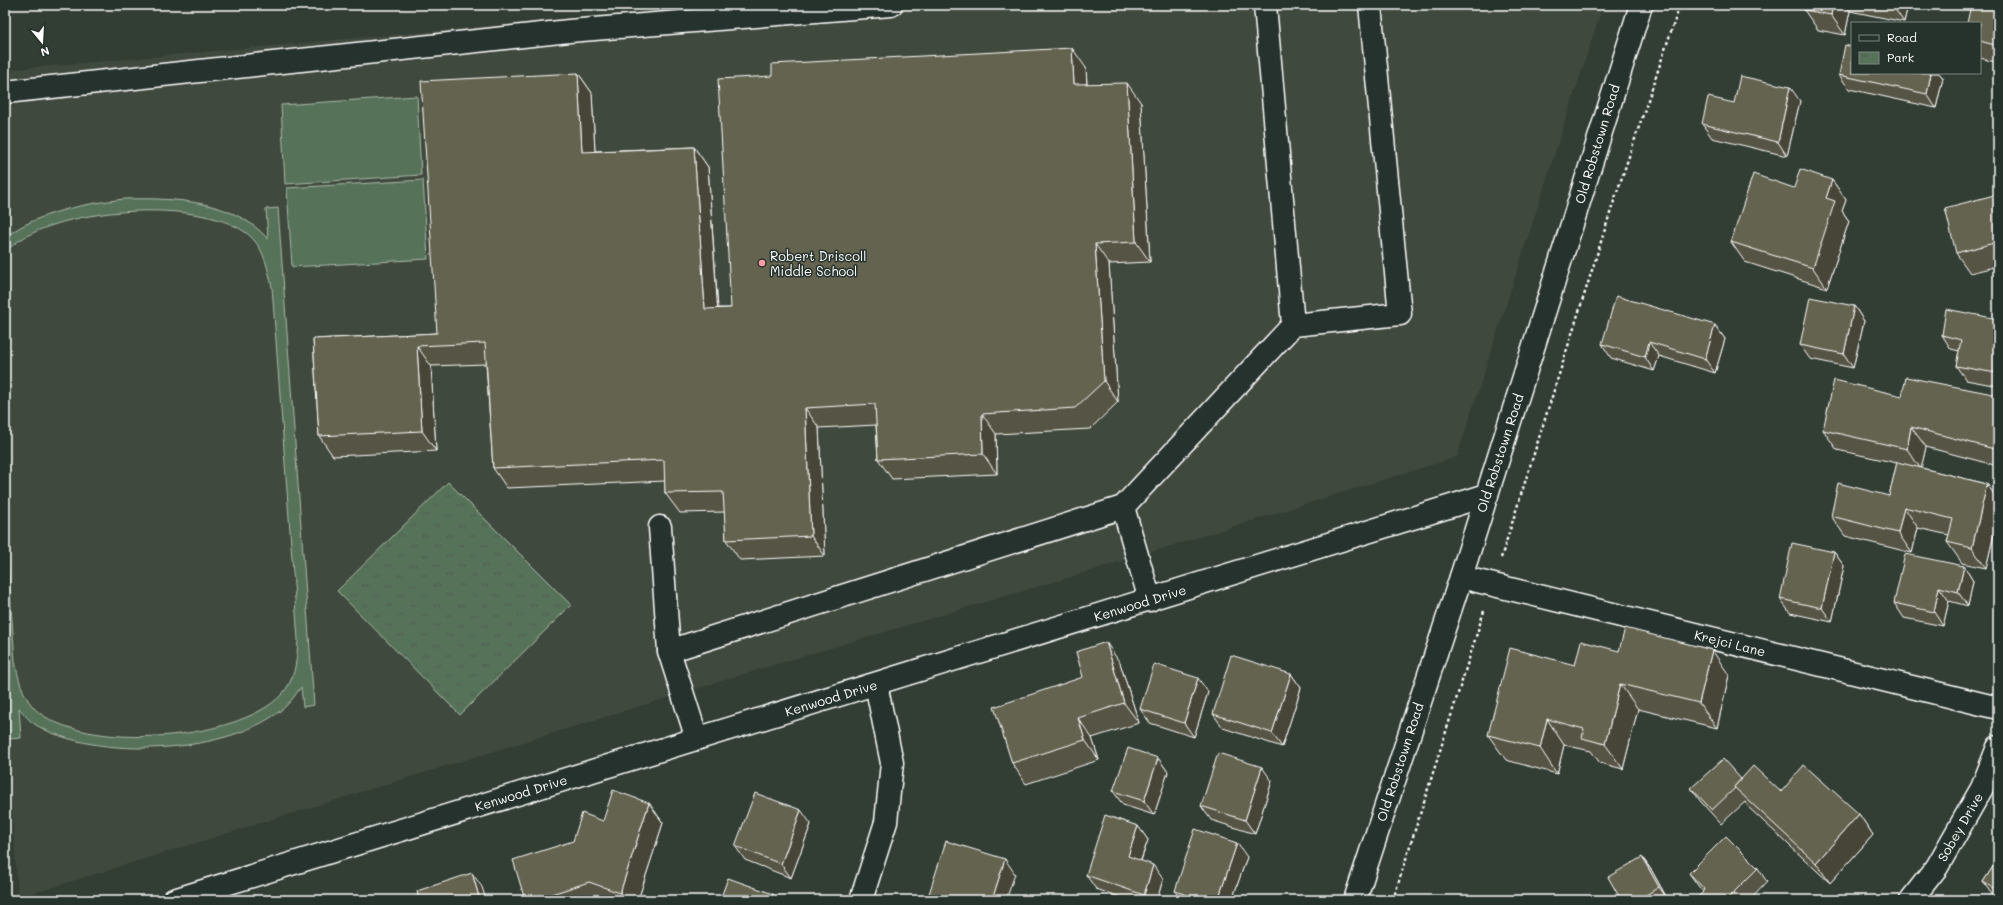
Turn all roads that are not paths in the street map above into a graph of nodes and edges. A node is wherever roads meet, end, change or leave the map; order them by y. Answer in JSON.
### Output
{"nodes":[{"id":1,"x":891,"y":5,"type":"edge"},
{"id":2,"x":1265,"y":5,"type":"edge"},
{"id":3,"x":1370,"y":5,"type":"edge"},
{"id":4,"x":1641,"y":5,"type":"edge"},
{"id":5,"x":5,"y":92,"type":"edge"},
{"id":6,"x":1293,"y":325,"type":"junction"},
{"id":7,"x":1487,"y":495,"type":"junction"},
{"id":8,"x":1124,"y":507,"type":"junction"},
{"id":9,"x":660,"y":527,"type":"dead end"},
{"id":10,"x":1461,"y":577,"type":"junction"},
{"id":11,"x":1150,"y":600,"type":"junction"},
{"id":12,"x":669,"y":651,"type":"junction"},
{"id":13,"x":876,"y":684,"type":"junction"},
{"id":14,"x":1998,"y":708,"type":"edge"},
{"id":15,"x":697,"y":739,"type":"junction"},
{"id":16,"x":1998,"y":747,"type":"edge"},
{"id":17,"x":174,"y":900,"type":"edge"},
{"id":18,"x":861,"y":900,"type":"edge"},
{"id":19,"x":1355,"y":900,"type":"edge"},
{"id":20,"x":1911,"y":900,"type":"edge"}],
"edges":[{"from":1,"to":5,"type":"street"},
{"from":2,"to":6,"type":"street"},
{"from":3,"to":6,"type":"street"},
{"from":4,"to":7,"type":"street","name":"Old Robstown Road"},
{"from":6,"to":8,"type":"street"},
{"from":7,"to":10,"type":"street","name":"Old Robstown Road"},
{"from":7,"to":11,"type":"street","name":"Kenwood Drive"},
{"from":8,"to":11,"type":"street"},
{"from":8,"to":12,"type":"street"},
{"from":9,"to":12,"type":"street"},
{"from":10,"to":14,"type":"street","name":"Krejci Lane"},
{"from":10,"to":19,"type":"street","name":"Old Robstown Road"},
{"from":11,"to":13,"type":"street","name":"Kenwood Drive"},
{"from":12,"to":15,"type":"street"},
{"from":13,"to":15,"type":"street","name":"Kenwood Drive"},
{"from":13,"to":18,"type":"street"},
{"from":15,"to":17,"type":"street","name":"Kenwood Drive"},
{"from":16,"to":20,"type":"street","name":"Sobey Drive"}]}
